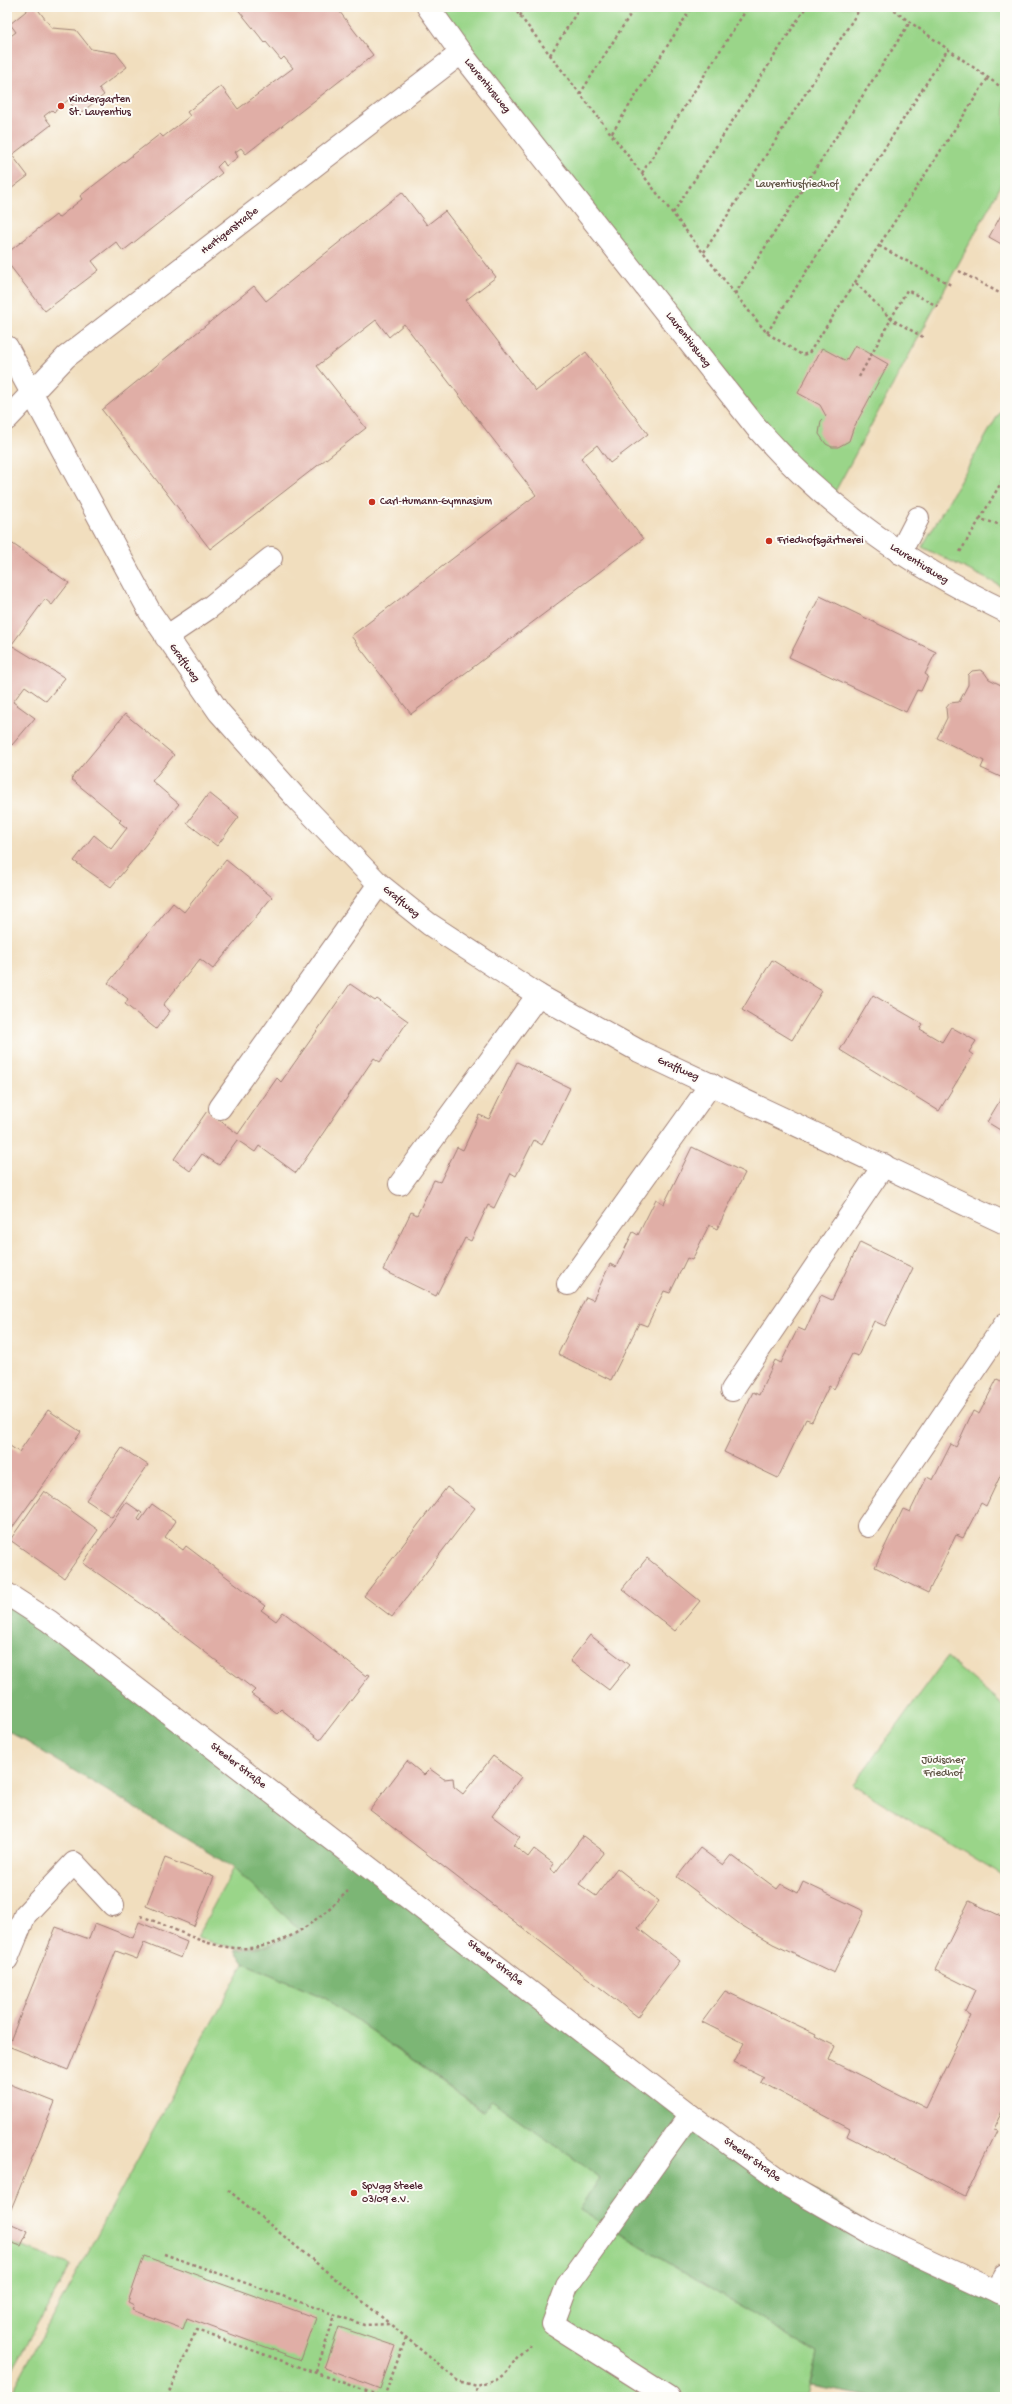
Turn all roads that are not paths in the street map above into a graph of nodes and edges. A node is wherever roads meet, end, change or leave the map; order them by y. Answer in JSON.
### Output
{"nodes":[{"id":1,"x":428,"y":7,"type":"edge"},
{"id":2,"x":461,"y":53,"type":"junction"},
{"id":3,"x":7,"y":348,"type":"edge"},
{"id":4,"x":33,"y":393,"type":"junction"},
{"id":5,"x":7,"y":419,"type":"edge"},
{"id":6,"x":918,"y":518,"type":"dead end"},
{"id":7,"x":900,"y":553,"type":"junction"},
{"id":8,"x":270,"y":558,"type":"dead end"},
{"id":9,"x":1005,"y":612,"type":"edge"},
{"id":10,"x":166,"y":638,"type":"junction"},
{"id":11,"x":379,"y":884,"type":"junction"},
{"id":12,"x":538,"y":995,"type":"junction"},
{"id":13,"x":711,"y":1084,"type":"junction"},
{"id":14,"x":220,"y":1108,"type":"dead end"},
{"id":15,"x":884,"y":1165,"type":"junction"},
{"id":16,"x":400,"y":1184,"type":"dead end"},
{"id":17,"x":1005,"y":1223,"type":"edge"},
{"id":18,"x":568,"y":1284,"type":"dead end"},
{"id":19,"x":1005,"y":1324,"type":"edge"},
{"id":20,"x":732,"y":1390,"type":"dead end"},
{"id":21,"x":868,"y":1526,"type":"dead end"},
{"id":22,"x":7,"y":1594,"type":"edge"},
{"id":23,"x":113,"y":1905,"type":"road end"},
{"id":24,"x":7,"y":1959,"type":"edge"},
{"id":25,"x":690,"y":2115,"type":"junction"},
{"id":26,"x":1002,"y":2288,"type":"edge"},
{"id":27,"x":668,"y":2397,"type":"edge"}],
"edges":[{"from":1,"to":2,"type":"street","name":"Laurentiusweg"},
{"from":2,"to":4,"type":"street","name":"Hertigerstraße"},
{"from":2,"to":7,"type":"street","name":"Laurentiusweg"},
{"from":3,"to":4,"type":"street","name":"Graffweg"},
{"from":4,"to":5,"type":"street","name":"Hertigerstraße"},
{"from":4,"to":10,"type":"street","name":"Graffweg"},
{"from":6,"to":7,"type":"street"},
{"from":7,"to":9,"type":"street","name":"Laurentiusweg"},
{"from":8,"to":10,"type":"street"},
{"from":10,"to":11,"type":"street","name":"Graffweg"},
{"from":11,"to":12,"type":"street","name":"Graffweg"},
{"from":11,"to":14,"type":"street"},
{"from":12,"to":13,"type":"street","name":"Graffweg"},
{"from":12,"to":16,"type":"street"},
{"from":13,"to":15,"type":"street","name":"Graffweg"},
{"from":13,"to":18,"type":"street"},
{"from":15,"to":17,"type":"street","name":"Graffweg"},
{"from":15,"to":20,"type":"street"},
{"from":19,"to":21,"type":"street"},
{"from":22,"to":25,"type":"street","name":"Steeler Straße"},
{"from":23,"to":24,"type":"street"},
{"from":25,"to":26,"type":"street","name":"Steeler Straße"},
{"from":25,"to":27,"type":"street"}]}
